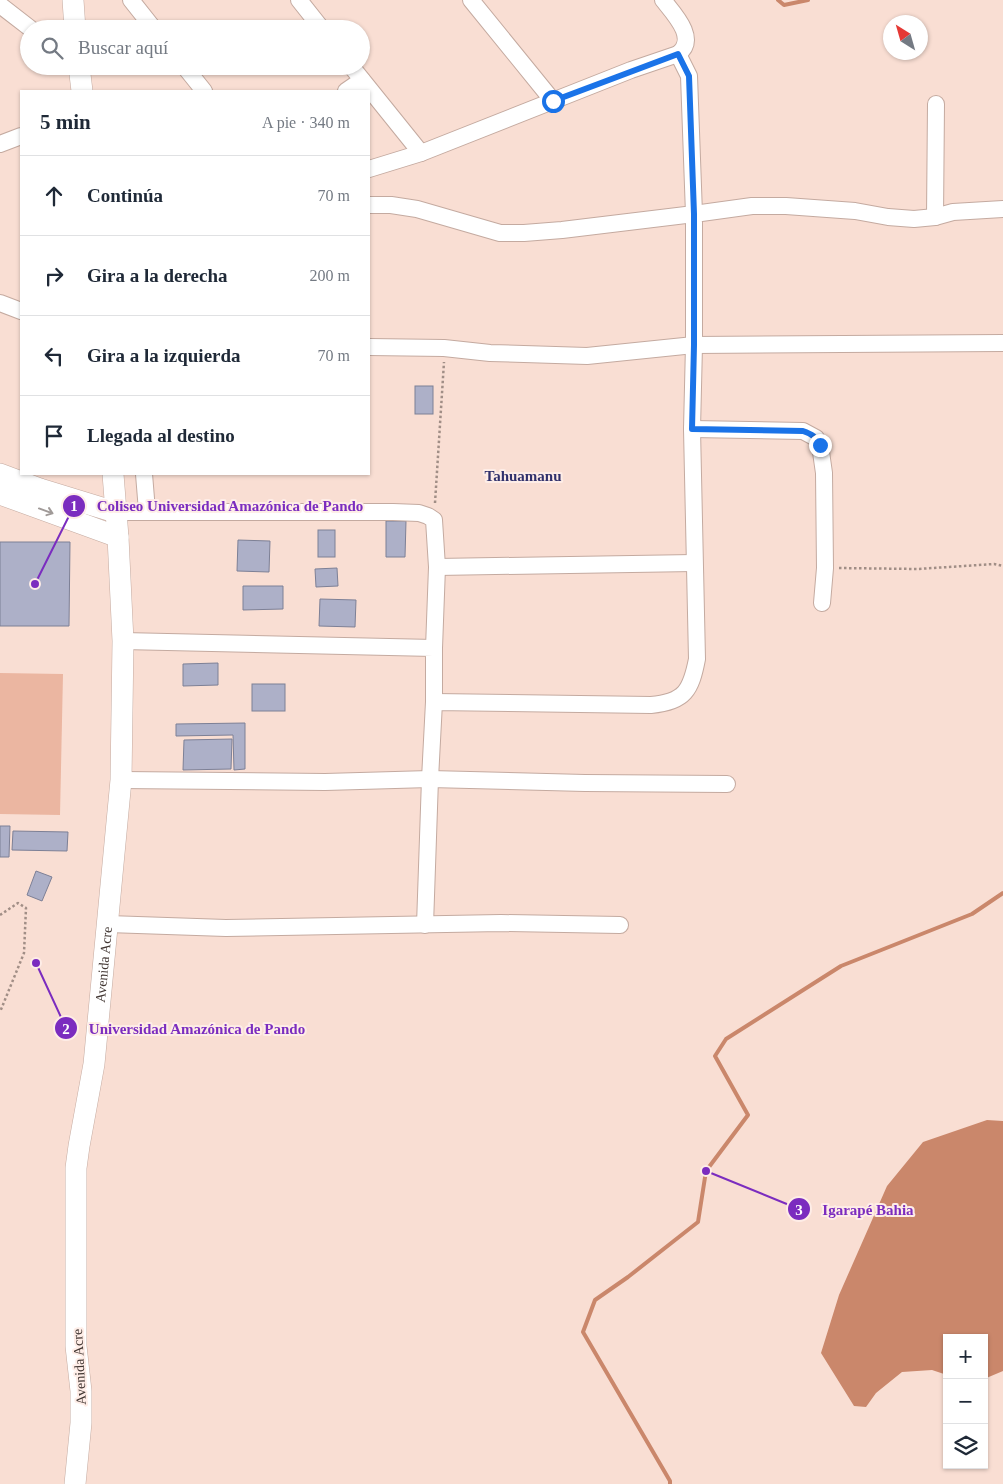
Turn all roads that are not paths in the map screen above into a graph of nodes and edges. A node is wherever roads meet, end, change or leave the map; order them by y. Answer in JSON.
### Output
{"nodes":[{"id":1,"x":73,"y":0,"type":"edge"},
{"id":2,"x":131,"y":0,"type":"edge"},
{"id":3,"x":299,"y":0,"type":"edge"},
{"id":4,"x":471,"y":0,"type":"edge"},
{"id":5,"x":663,"y":0,"type":"edge"},
{"id":6,"x":0,"y":5,"type":"edge"},
{"id":7,"x":20,"y":20,"type":"edge"},
{"id":8,"x":74,"y":20,"type":"edge"},
{"id":9,"x":147,"y":20,"type":"edge"},
{"id":10,"x":315,"y":20,"type":"edge"},
{"id":11,"x":678,"y":54,"type":"junction"},
{"id":12,"x":80,"y":75,"type":"edge"},
{"id":13,"x":191,"y":75,"type":"edge"},
{"id":14,"x":358,"y":75,"type":"edge"},
{"id":15,"x":362,"y":80,"type":"junction"},
{"id":16,"x":82,"y":90,"type":"edge"},
{"id":17,"x":203,"y":90,"type":"edge"},
{"id":18,"x":347,"y":90,"type":"edge"},
{"id":19,"x":553,"y":101,"type":"junction"},
{"id":20,"x":936,"y":104,"type":"dead end"},
{"id":21,"x":20,"y":136,"type":"edge"},
{"id":22,"x":0,"y":144,"type":"edge"},
{"id":23,"x":421,"y":153,"type":"junction"},
{"id":24,"x":370,"y":169,"type":"edge"},
{"id":25,"x":370,"y":205,"type":"edge"},
{"id":26,"x":1003,"y":209,"type":"edge"},
{"id":27,"x":694,"y":214,"type":"junction"},
{"id":28,"x":935,"y":217,"type":"junction"},
{"id":29,"x":0,"y":303,"type":"edge"},
{"id":30,"x":20,"y":311,"type":"edge"},
{"id":31,"x":1003,"y":343,"type":"edge"},
{"id":32,"x":694,"y":345,"type":"junction"},
{"id":33,"x":370,"y":347,"type":"edge"},
{"id":34,"x":692,"y":429,"type":"junction"},
{"id":35,"x":0,"y":474,"type":"edge"},
{"id":36,"x":112,"y":475,"type":"edge"},
{"id":37,"x":144,"y":475,"type":"edge"},
{"id":38,"x":0,"y":494,"type":"edge"},
{"id":39,"x":146,"y":511,"type":"junction"},
{"id":40,"x":115,"y":512,"type":"junction"},
{"id":41,"x":118,"y":537,"type":"junction"},
{"id":42,"x":694,"y":563,"type":"junction"},
{"id":43,"x":437,"y":567,"type":"junction"},
{"id":44,"x":822,"y":603,"type":"dead end"},
{"id":45,"x":123,"y":641,"type":"junction"},
{"id":46,"x":434,"y":648,"type":"junction"},
{"id":47,"x":434,"y":702,"type":"junction"},
{"id":48,"x":430,"y":779,"type":"junction"},
{"id":49,"x":121,"y":780,"type":"junction"},
{"id":50,"x":726,"y":784,"type":"dead end"},
{"id":51,"x":108,"y":924,"type":"junction"},
{"id":52,"x":425,"y":925,"type":"junction"},
{"id":53,"x":620,"y":925,"type":"dead end"},
{"id":54,"x":75,"y":1484,"type":"edge"}],
"edges":[{"from":1,"to":8,"type":"main road"},
{"from":2,"to":9,"type":"street"},
{"from":3,"to":10,"type":"street"},
{"from":4,"to":19,"type":"street"},
{"from":5,"to":11,"type":"street"},
{"from":6,"to":7,"type":"street"},
{"from":11,"to":19,"type":"street"},
{"from":11,"to":27,"type":"street"},
{"from":12,"to":16,"type":"main road"},
{"from":13,"to":17,"type":"street"},
{"from":14,"to":15,"type":"street"},
{"from":15,"to":18,"type":"street"},
{"from":15,"to":23,"type":"street"},
{"from":19,"to":23,"type":"street"},
{"from":20,"to":28,"type":"street"},
{"from":21,"to":22,"type":"street"},
{"from":23,"to":24,"type":"street"},
{"from":25,"to":27,"type":"street"},
{"from":26,"to":28,"type":"street"},
{"from":27,"to":28,"type":"street"},
{"from":27,"to":32,"type":"street"},
{"from":29,"to":30,"type":"street"},
{"from":31,"to":32,"type":"street"},
{"from":32,"to":33,"type":"street"},
{"from":32,"to":34,"type":"street"},
{"from":34,"to":42,"type":"street"},
{"from":34,"to":44,"type":"street"},
{"from":35,"to":40,"type":"main road"},
{"from":36,"to":40,"type":"main road","name":"Avenida Acre"},
{"from":37,"to":39,"type":"street"},
{"from":38,"to":41,"type":"main road","one_way":true},
{"from":39,"to":40,"type":"street"},
{"from":39,"to":43,"type":"street"},
{"from":40,"to":41,"type":"main road","name":"Avenida Acre"},
{"from":41,"to":45,"type":"main road","name":"Avenida Acre"},
{"from":42,"to":43,"type":"street"},
{"from":42,"to":47,"type":"street"},
{"from":43,"to":46,"type":"street"},
{"from":45,"to":46,"type":"street"},
{"from":45,"to":49,"type":"main road","name":"Avenida Acre"},
{"from":46,"to":47,"type":"street"},
{"from":47,"to":48,"type":"street"},
{"from":48,"to":49,"type":"street"},
{"from":48,"to":50,"type":"street"},
{"from":48,"to":52,"type":"street"},
{"from":49,"to":51,"type":"main road","name":"Avenida Acre"},
{"from":51,"to":52,"type":"street"},
{"from":51,"to":54,"type":"main road","name":"Avenida Acre"},
{"from":52,"to":53,"type":"street"}]}
